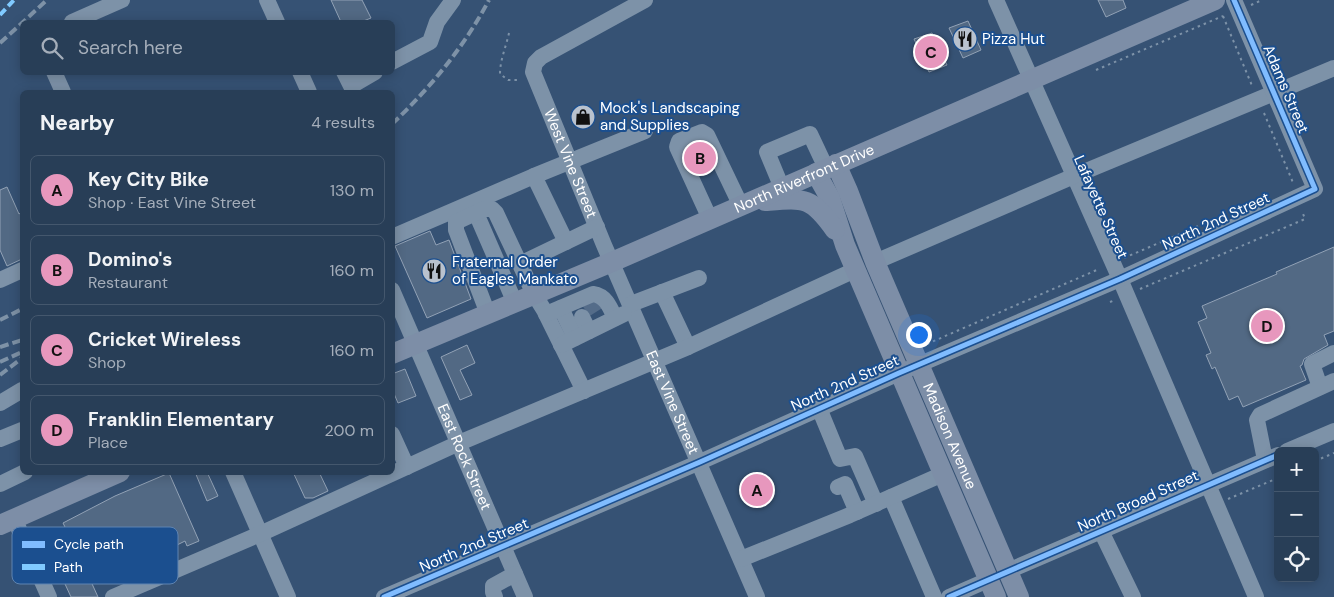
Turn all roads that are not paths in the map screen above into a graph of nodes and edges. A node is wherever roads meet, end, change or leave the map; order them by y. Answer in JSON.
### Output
{"nodes":[{"id":1,"x":122,"y":0,"type":"edge"},
{"id":2,"x":267,"y":0,"type":"edge"},
{"id":3,"x":453,"y":0,"type":"edge"},
{"id":4,"x":645,"y":0,"type":"edge"},
{"id":5,"x":996,"y":0,"type":"edge"},
{"id":6,"x":1236,"y":5,"type":"edge"},
{"id":7,"x":1219,"y":8,"type":"edge"},
{"id":8,"x":77,"y":20,"type":"edge"},
{"id":9,"x":276,"y":20,"type":"edge"},
{"id":10,"x":395,"y":60,"type":"edge"},
{"id":11,"x":1334,"y":68,"type":"edge"},
{"id":12,"x":55,"y":75,"type":"edge"},
{"id":13,"x":301,"y":75,"type":"edge"},
{"id":14,"x":346,"y":75,"type":"edge"},
{"id":15,"x":369,"y":75,"type":"edge"},
{"id":16,"x":1031,"y":79,"type":"junction"},
{"id":17,"x":62,"y":90,"type":"edge"},
{"id":18,"x":308,"y":90,"type":"edge"},
{"id":19,"x":1274,"y":93,"type":"junction"},
{"id":20,"x":646,"y":131,"type":"dead end"},
{"id":21,"x":569,"y":161,"type":"junction"},
{"id":22,"x":826,"y":168,"type":"junction"},
{"id":23,"x":534,"y":176,"type":"junction"},
{"id":24,"x":1074,"y":176,"type":"junction"},
{"id":25,"x":782,"y":188,"type":"junction"},
{"id":26,"x":1315,"y":189,"type":"joint"},
{"id":27,"x":744,"y":205,"type":"junction"},
{"id":28,"x":476,"y":213,"type":"junction"},
{"id":29,"x":710,"y":219,"type":"junction"},
{"id":30,"x":597,"y":227,"type":"junction"},
{"id":31,"x":395,"y":235,"type":"edge"},
{"id":32,"x":566,"y":242,"type":"junction"},
{"id":33,"x":844,"y":244,"type":"junction"},
{"id":34,"x":612,"y":262,"type":"junction"},
{"id":35,"x":875,"y":262,"type":"junction"},
{"id":36,"x":520,"y":264,"type":"junction"},
{"id":37,"x":855,"y":270,"type":"junction"},
{"id":38,"x":20,"y":271,"type":"edge"},
{"id":39,"x":700,"y":278,"type":"dead end"},
{"id":40,"x":1120,"y":279,"type":"junction"},
{"id":41,"x":0,"y":280,"type":"edge"},
{"id":42,"x":662,"y":292,"type":"junction"},
{"id":43,"x":534,"y":294,"type":"junction"},
{"id":44,"x":395,"y":297,"type":"edge"},
{"id":45,"x":515,"y":303,"type":"junction"},
{"id":46,"x":632,"y":307,"type":"junction"},
{"id":47,"x":488,"y":314,"type":"junction"},
{"id":48,"x":546,"y":314,"type":"junction"},
{"id":49,"x":584,"y":317,"type":"junction"},
{"id":50,"x":416,"y":344,"type":"junction"},
{"id":51,"x":688,"y":347,"type":"junction"},
{"id":52,"x":395,"y":353,"type":"edge"},
{"id":53,"x":1334,"y":353,"type":"edge"},
{"id":54,"x":655,"y":361,"type":"junction"},
{"id":55,"x":920,"y":364,"type":"junction"},
{"id":56,"x":899,"y":373,"type":"junction"},
{"id":57,"x":1327,"y":384,"type":"edge"},
{"id":58,"x":20,"y":391,"type":"edge"},
{"id":59,"x":584,"y":391,"type":"junction"},
{"id":60,"x":0,"y":403,"type":"edge"},
{"id":61,"x":819,"y":408,"type":"junction"},
{"id":62,"x":20,"y":431,"type":"edge"},
{"id":63,"x":1334,"y":431,"type":"edge"},
{"id":64,"x":0,"y":439,"type":"edge"},
{"id":65,"x":395,"y":441,"type":"edge"},
{"id":66,"x":459,"y":443,"type":"junction"},
{"id":67,"x":1296,"y":447,"type":"edge"},
{"id":68,"x":1271,"y":457,"type":"edge"},
{"id":69,"x":700,"y":462,"type":"junction"},
{"id":70,"x":407,"y":467,"type":"junction"},
{"id":71,"x":395,"y":472,"type":"edge"},
{"id":72,"x":942,"y":474,"type":"junction"},
{"id":73,"x":20,"y":475,"type":"edge"},
{"id":74,"x":113,"y":475,"type":"edge"},
{"id":75,"x":235,"y":475,"type":"edge"},
{"id":76,"x":389,"y":475,"type":"edge"},
{"id":77,"x":1208,"y":484,"type":"junction"},
{"id":78,"x":838,"y":487,"type":"dead end"},
{"id":79,"x":1,"y":488,"type":"edge"},
{"id":80,"x":891,"y":497,"type":"junction"},
{"id":81,"x":876,"y":504,"type":"junction"},
{"id":82,"x":857,"y":512,"type":"junction"},
{"id":83,"x":7,"y":521,"type":"edge"},
{"id":84,"x":1101,"y":531,"type":"junction"},
{"id":85,"x":260,"y":534,"type":"junction"},
{"id":86,"x":503,"y":546,"type":"junction"},
{"id":87,"x":741,"y":559,"type":"junction"},
{"id":88,"x":178,"y":569,"type":"edge"},
{"id":89,"x":1008,"y":571,"type":"junction"},
{"id":90,"x":515,"y":574,"type":"junction"},
{"id":91,"x":42,"y":584,"type":"edge"},
{"id":92,"x":143,"y":584,"type":"edge"},
{"id":93,"x":992,"y":588,"type":"edge"},
{"id":94,"x":49,"y":597,"type":"edge"},
{"id":95,"x":113,"y":597,"type":"edge"},
{"id":96,"x":288,"y":597,"type":"edge"},
{"id":97,"x":384,"y":597,"type":"edge"},
{"id":98,"x":495,"y":597,"type":"edge"},
{"id":99,"x":525,"y":597,"type":"edge"},
{"id":100,"x":757,"y":597,"type":"edge"},
{"id":101,"x":934,"y":597,"type":"edge"},
{"id":102,"x":949,"y":597,"type":"edge"},
{"id":103,"x":1019,"y":597,"type":"edge"},
{"id":104,"x":1133,"y":597,"type":"edge"},
{"id":105,"x":1256,"y":597,"type":"edge"}],
"edges":[{"from":1,"to":8,"type":"street"},
{"from":2,"to":9,"type":"street"},
{"from":3,"to":10,"type":"street"},
{"from":4,"to":21,"type":"street","name":"West Vine Street"},
{"from":5,"to":16,"type":"street","name":"Lafayette Street"},
{"from":6,"to":19,"type":"street","name":"Adams Street"},
{"from":7,"to":16,"type":"main road","name":"North Riverfront Drive"},
{"from":11,"to":19,"type":"street"},
{"from":12,"to":17,"type":"street"},
{"from":13,"to":18,"type":"street"},
{"from":14,"to":15,"type":"street"},
{"from":16,"to":22,"type":"main road","name":"North Riverfront Drive"},
{"from":16,"to":24,"type":"street","name":"Lafayette Street"},
{"from":19,"to":24,"type":"street"},
{"from":19,"to":26,"type":"street","name":"Adams Street"},
{"from":20,"to":21,"type":"street"},
{"from":21,"to":23,"type":"street"},
{"from":21,"to":30,"type":"street","name":"West Vine Street"},
{"from":22,"to":25,"type":"main road","name":"North Riverfront Drive"},
{"from":22,"to":25,"type":"street"},
{"from":22,"to":33,"type":"main road","name":"Madison Avenue"},
{"from":22,"to":35,"type":"main road","name":"Madison Avenue"},
{"from":23,"to":31,"type":"street"},
{"from":23,"to":32,"type":"street"},
{"from":24,"to":35,"type":"street"},
{"from":24,"to":40,"type":"street","name":"Lafayette Street"},
{"from":25,"to":27,"type":"main road","name":"North Riverfront Drive"},
{"from":26,"to":40,"type":"street","name":"North 2nd Street"},
{"from":27,"to":29,"type":"main road","name":"North Riverfront Drive"},
{"from":27,"to":29,"type":"street"},
{"from":27,"to":33,"type":"main road"},
{"from":28,"to":36,"type":"street"},
{"from":28,"to":45,"type":"street"},
{"from":28,"to":47,"type":"street"},
{"from":29,"to":34,"type":"main road","name":"North Riverfront Drive"},
{"from":30,"to":32,"type":"street"},
{"from":30,"to":34,"type":"street","name":"West Vine Street"},
{"from":32,"to":36,"type":"street"},
{"from":33,"to":37,"type":"main road","name":"Madison Avenue"},
{"from":34,"to":43,"type":"main road","name":"North Riverfront Drive"},
{"from":34,"to":46,"type":"street","name":"East Vine Street"},
{"from":35,"to":55,"type":"main road","name":"Madison Avenue"},
{"from":36,"to":43,"type":"street"},
{"from":37,"to":51,"type":"street"},
{"from":37,"to":56,"type":"main road","name":"Madison Avenue"},
{"from":38,"to":41,"type":"street"},
{"from":39,"to":42,"type":"street"},
{"from":40,"to":55,"type":"street","name":"North 2nd Street"},
{"from":40,"to":77,"type":"street","name":"Lafayette Street"},
{"from":42,"to":46,"type":"street"},
{"from":42,"to":51,"type":"street"},
{"from":43,"to":45,"type":"main road","name":"North Riverfront Drive"},
{"from":43,"to":48,"type":"street"},
{"from":44,"to":50,"type":"street","name":"East Rock Street"},
{"from":45,"to":47,"type":"main road","name":"North Riverfront Drive"},
{"from":46,"to":49,"type":"street"},
{"from":46,"to":54,"type":"street","name":"East Vine Street"},
{"from":47,"to":50,"type":"main road","name":"North Riverfront Drive"},
{"from":48,"to":49,"type":"street"},
{"from":48,"to":49,"type":"street"},
{"from":49,"to":59,"type":"street"},
{"from":50,"to":52,"type":"main road","name":"North Riverfront Drive"},
{"from":50,"to":66,"type":"street","name":"East Rock Street"},
{"from":51,"to":54,"type":"street"},
{"from":53,"to":57,"type":"street"},
{"from":54,"to":59,"type":"street"},
{"from":54,"to":69,"type":"street","name":"East Vine Street"},
{"from":55,"to":56,"type":"street","name":"North 2nd Street"},
{"from":55,"to":89,"type":"main road","name":"Madison Avenue"},
{"from":56,"to":61,"type":"street","name":"North 2nd Street"},
{"from":56,"to":72,"type":"main road","name":"Madison Avenue"},
{"from":57,"to":68,"type":"street"},
{"from":58,"to":60,"type":"street"},
{"from":59,"to":66,"type":"street"},
{"from":61,"to":69,"type":"street","name":"North 2nd Street"},
{"from":61,"to":81,"type":"street"},
{"from":62,"to":64,"type":"street"},
{"from":63,"to":67,"type":"street"},
{"from":65,"to":70,"type":"street"},
{"from":66,"to":70,"type":"street"},
{"from":66,"to":86,"type":"street","name":"East Rock Street"},
{"from":68,"to":77,"type":"street","name":"North Broad Street"},
{"from":69,"to":86,"type":"street","name":"North 2nd Street"},
{"from":69,"to":87,"type":"street","name":"East Vine Street"},
{"from":70,"to":71,"type":"street"},
{"from":72,"to":80,"type":"street"},
{"from":72,"to":93,"type":"main road","name":"Madison Avenue"},
{"from":73,"to":79,"type":"street"},
{"from":74,"to":83,"type":"main road"},
{"from":75,"to":85,"type":"street"},
{"from":76,"to":85,"type":"street"},
{"from":77,"to":84,"type":"street","name":"North Broad Street"},
{"from":77,"to":105,"type":"street","name":"Lafayette Street"},
{"from":78,"to":82,"type":"street"},
{"from":80,"to":81,"type":"street"},
{"from":80,"to":101,"type":"street"},
{"from":81,"to":82,"type":"street"},
{"from":82,"to":87,"type":"street"},
{"from":84,"to":89,"type":"street","name":"North Broad Street"},
{"from":84,"to":104,"type":"street"},
{"from":85,"to":88,"type":"street"},
{"from":85,"to":96,"type":"street"},
{"from":86,"to":90,"type":"street","name":"East Rock Street"},
{"from":86,"to":97,"type":"street","name":"North 2nd Street"},
{"from":87,"to":100,"type":"street","name":"East Vine Street"},
{"from":89,"to":103,"type":"main road","name":"Madison Avenue"},
{"from":90,"to":98,"type":"street"},
{"from":90,"to":99,"type":"street","name":"East Rock Street"},
{"from":91,"to":94,"type":"street"},
{"from":92,"to":95,"type":"street"},
{"from":93,"to":102,"type":"street"}]}
